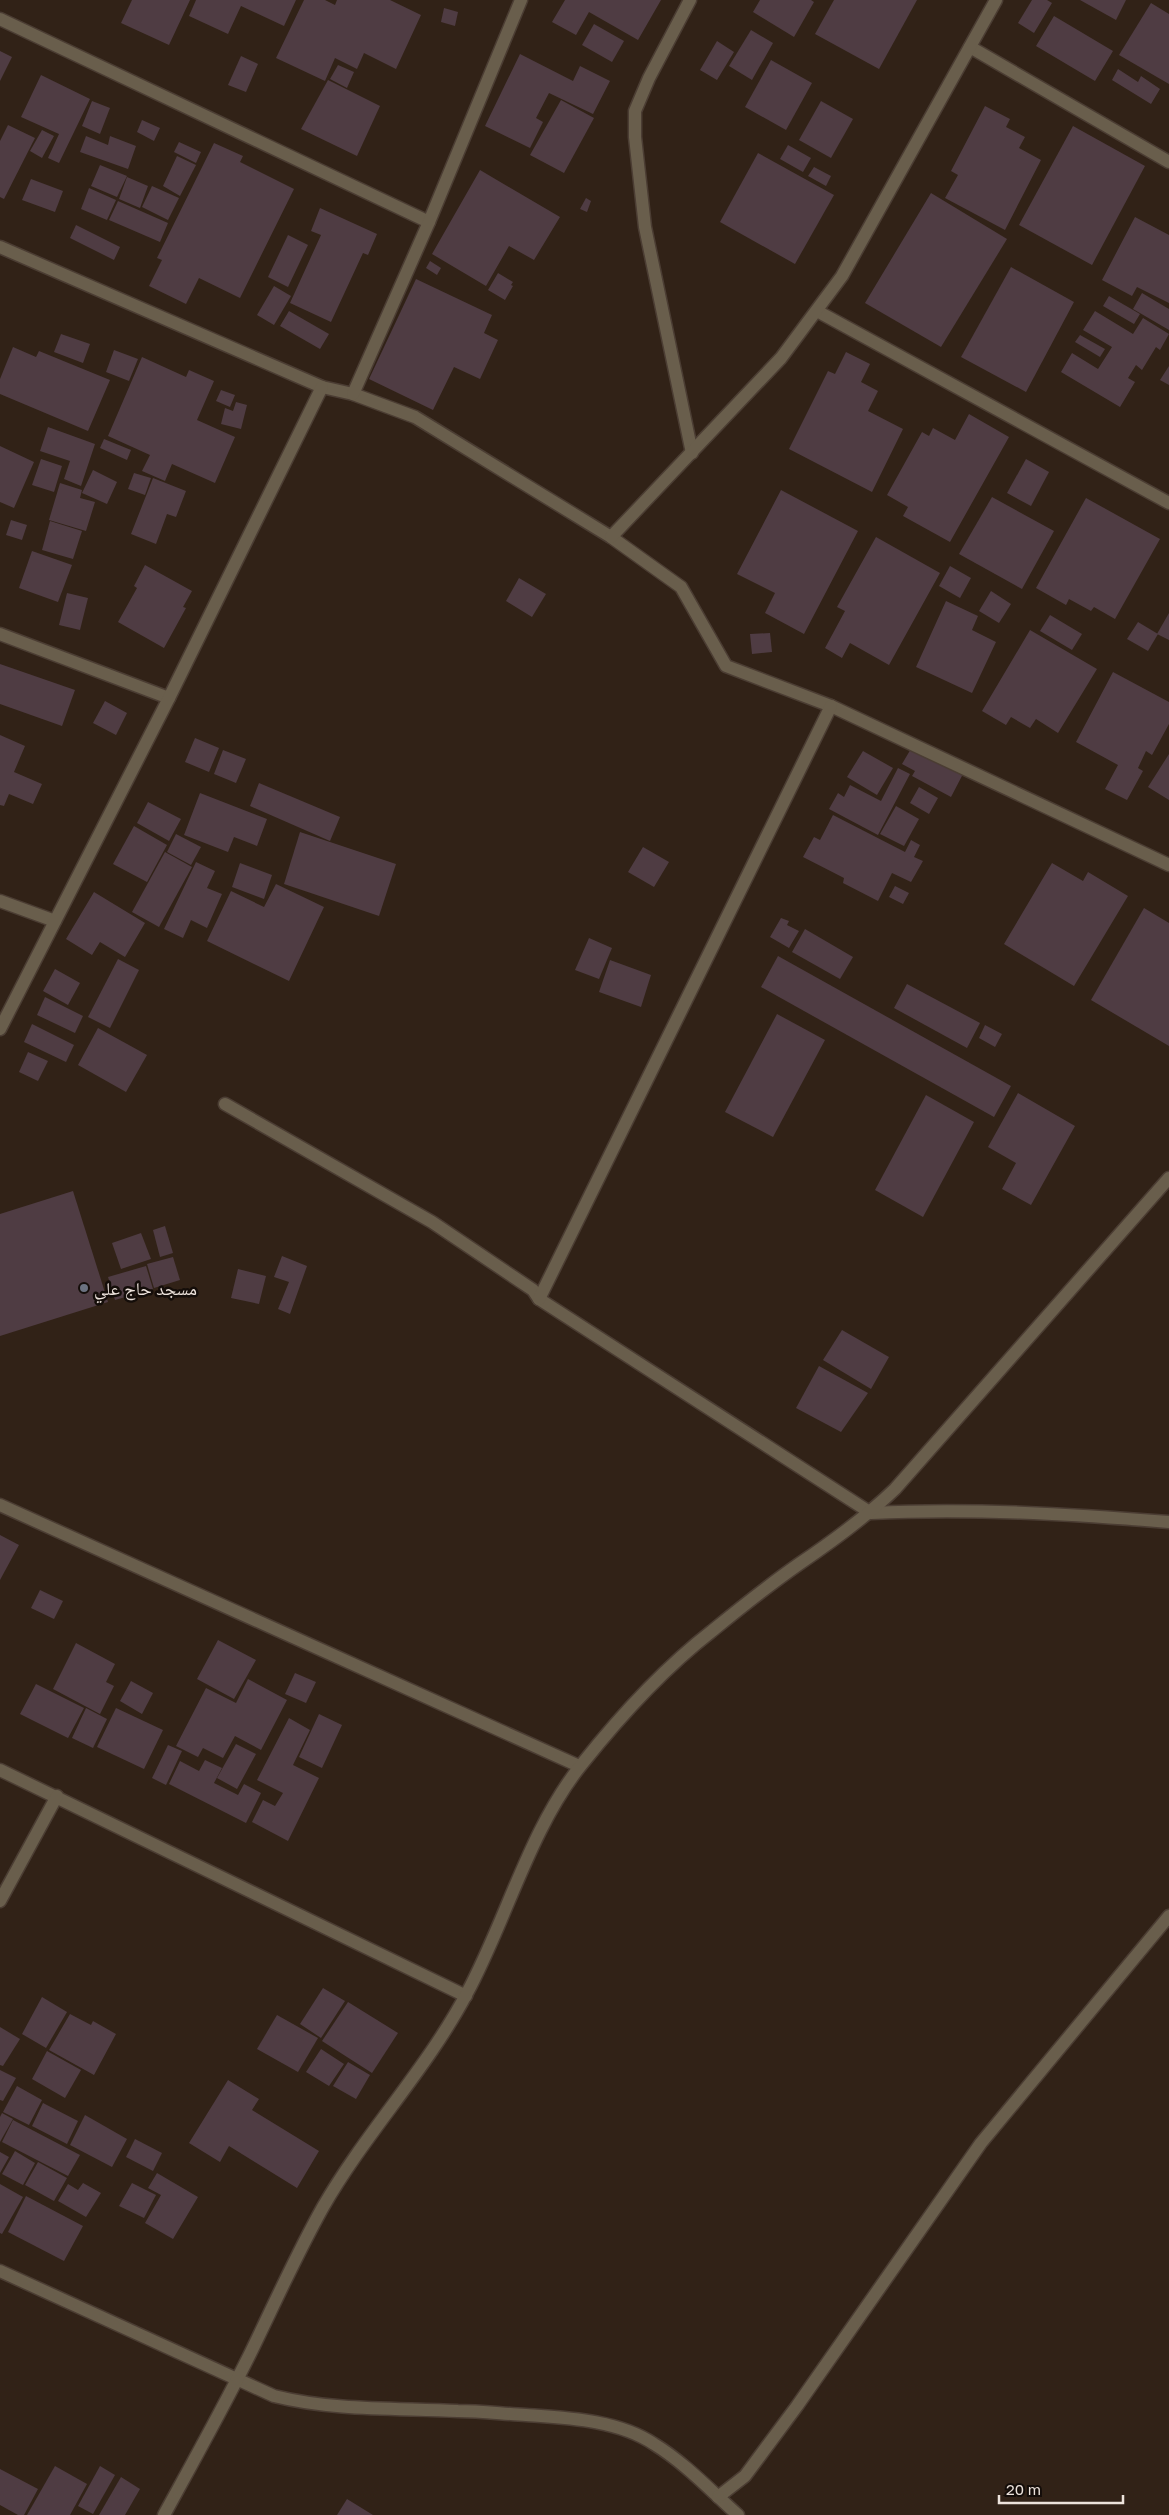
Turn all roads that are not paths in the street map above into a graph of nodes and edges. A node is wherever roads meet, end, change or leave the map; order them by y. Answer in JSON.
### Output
{"nodes":[{"id":1,"x":522,"y":0,"type":"edge"},
{"id":2,"x":690,"y":0,"type":"edge"},
{"id":3,"x":996,"y":0,"type":"edge"},
{"id":4,"x":0,"y":18,"type":"edge"},
{"id":5,"x":970,"y":47,"type":"junction"},
{"id":6,"x":1169,"y":162,"type":"edge"},
{"id":7,"x":429,"y":222,"type":"junction"},
{"id":8,"x":0,"y":247,"type":"edge"},
{"id":9,"x":817,"y":311,"type":"junction"},
{"id":10,"x":322,"y":387,"type":"junction"},
{"id":11,"x":353,"y":394,"type":"junction"},
{"id":12,"x":692,"y":453,"type":"junction"},
{"id":13,"x":1169,"y":503,"type":"edge"},
{"id":14,"x":611,"y":537,"type":"junction"},
{"id":15,"x":0,"y":634,"type":"edge"},
{"id":16,"x":170,"y":698,"type":"junction"},
{"id":17,"x":831,"y":706,"type":"junction"},
{"id":18,"x":1169,"y":865,"type":"edge"},
{"id":19,"x":0,"y":900,"type":"edge"},
{"id":20,"x":55,"y":921,"type":"junction"},
{"id":21,"x":0,"y":1029,"type":"edge"},
{"id":22,"x":225,"y":1104,"type":"dead end"},
{"id":23,"x":1169,"y":1178,"type":"edge"},
{"id":24,"x":539,"y":1299,"type":"junction"},
{"id":25,"x":0,"y":1505,"type":"edge"},
{"id":26,"x":871,"y":1513,"type":"junction"},
{"id":27,"x":1169,"y":1522,"type":"edge"},
{"id":28,"x":579,"y":1766,"type":"junction"},
{"id":29,"x":0,"y":1770,"type":"edge"},
{"id":30,"x":57,"y":1796,"type":"junction"},
{"id":31,"x":0,"y":1901,"type":"edge"},
{"id":32,"x":1169,"y":1916,"type":"edge"},
{"id":33,"x":466,"y":1996,"type":"junction"},
{"id":34,"x":0,"y":2271,"type":"edge"},
{"id":35,"x":237,"y":2380,"type":"junction"},
{"id":36,"x":718,"y":2497,"type":"junction"},
{"id":37,"x":164,"y":2515,"type":"edge"},
{"id":38,"x":738,"y":2515,"type":"edge"}],
"edges":[{"from":1,"to":7,"type":"street"},
{"from":2,"to":12,"type":"street"},
{"from":3,"to":5,"type":"street"},
{"from":4,"to":7,"type":"street"},
{"from":5,"to":6,"type":"street"},
{"from":5,"to":9,"type":"street"},
{"from":7,"to":11,"type":"street"},
{"from":8,"to":10,"type":"street"},
{"from":9,"to":12,"type":"street"},
{"from":9,"to":13,"type":"street"},
{"from":10,"to":11,"type":"street"},
{"from":10,"to":16,"type":"street"},
{"from":11,"to":14,"type":"street"},
{"from":12,"to":14,"type":"street"},
{"from":14,"to":17,"type":"street"},
{"from":15,"to":16,"type":"street"},
{"from":16,"to":20,"type":"street"},
{"from":17,"to":18,"type":"street"},
{"from":17,"to":24,"type":"street"},
{"from":19,"to":20,"type":"street"},
{"from":20,"to":21,"type":"street"},
{"from":22,"to":24,"type":"street"},
{"from":23,"to":26,"type":"street"},
{"from":24,"to":26,"type":"street"},
{"from":25,"to":28,"type":"street"},
{"from":26,"to":27,"type":"street"},
{"from":26,"to":28,"type":"street"},
{"from":28,"to":33,"type":"street"},
{"from":29,"to":30,"type":"street"},
{"from":30,"to":31,"type":"street"},
{"from":30,"to":33,"type":"street"},
{"from":32,"to":36,"type":"street"},
{"from":33,"to":35,"type":"street"},
{"from":34,"to":35,"type":"street"},
{"from":35,"to":36,"type":"street"},
{"from":35,"to":37,"type":"street"},
{"from":36,"to":38,"type":"street"}]}
